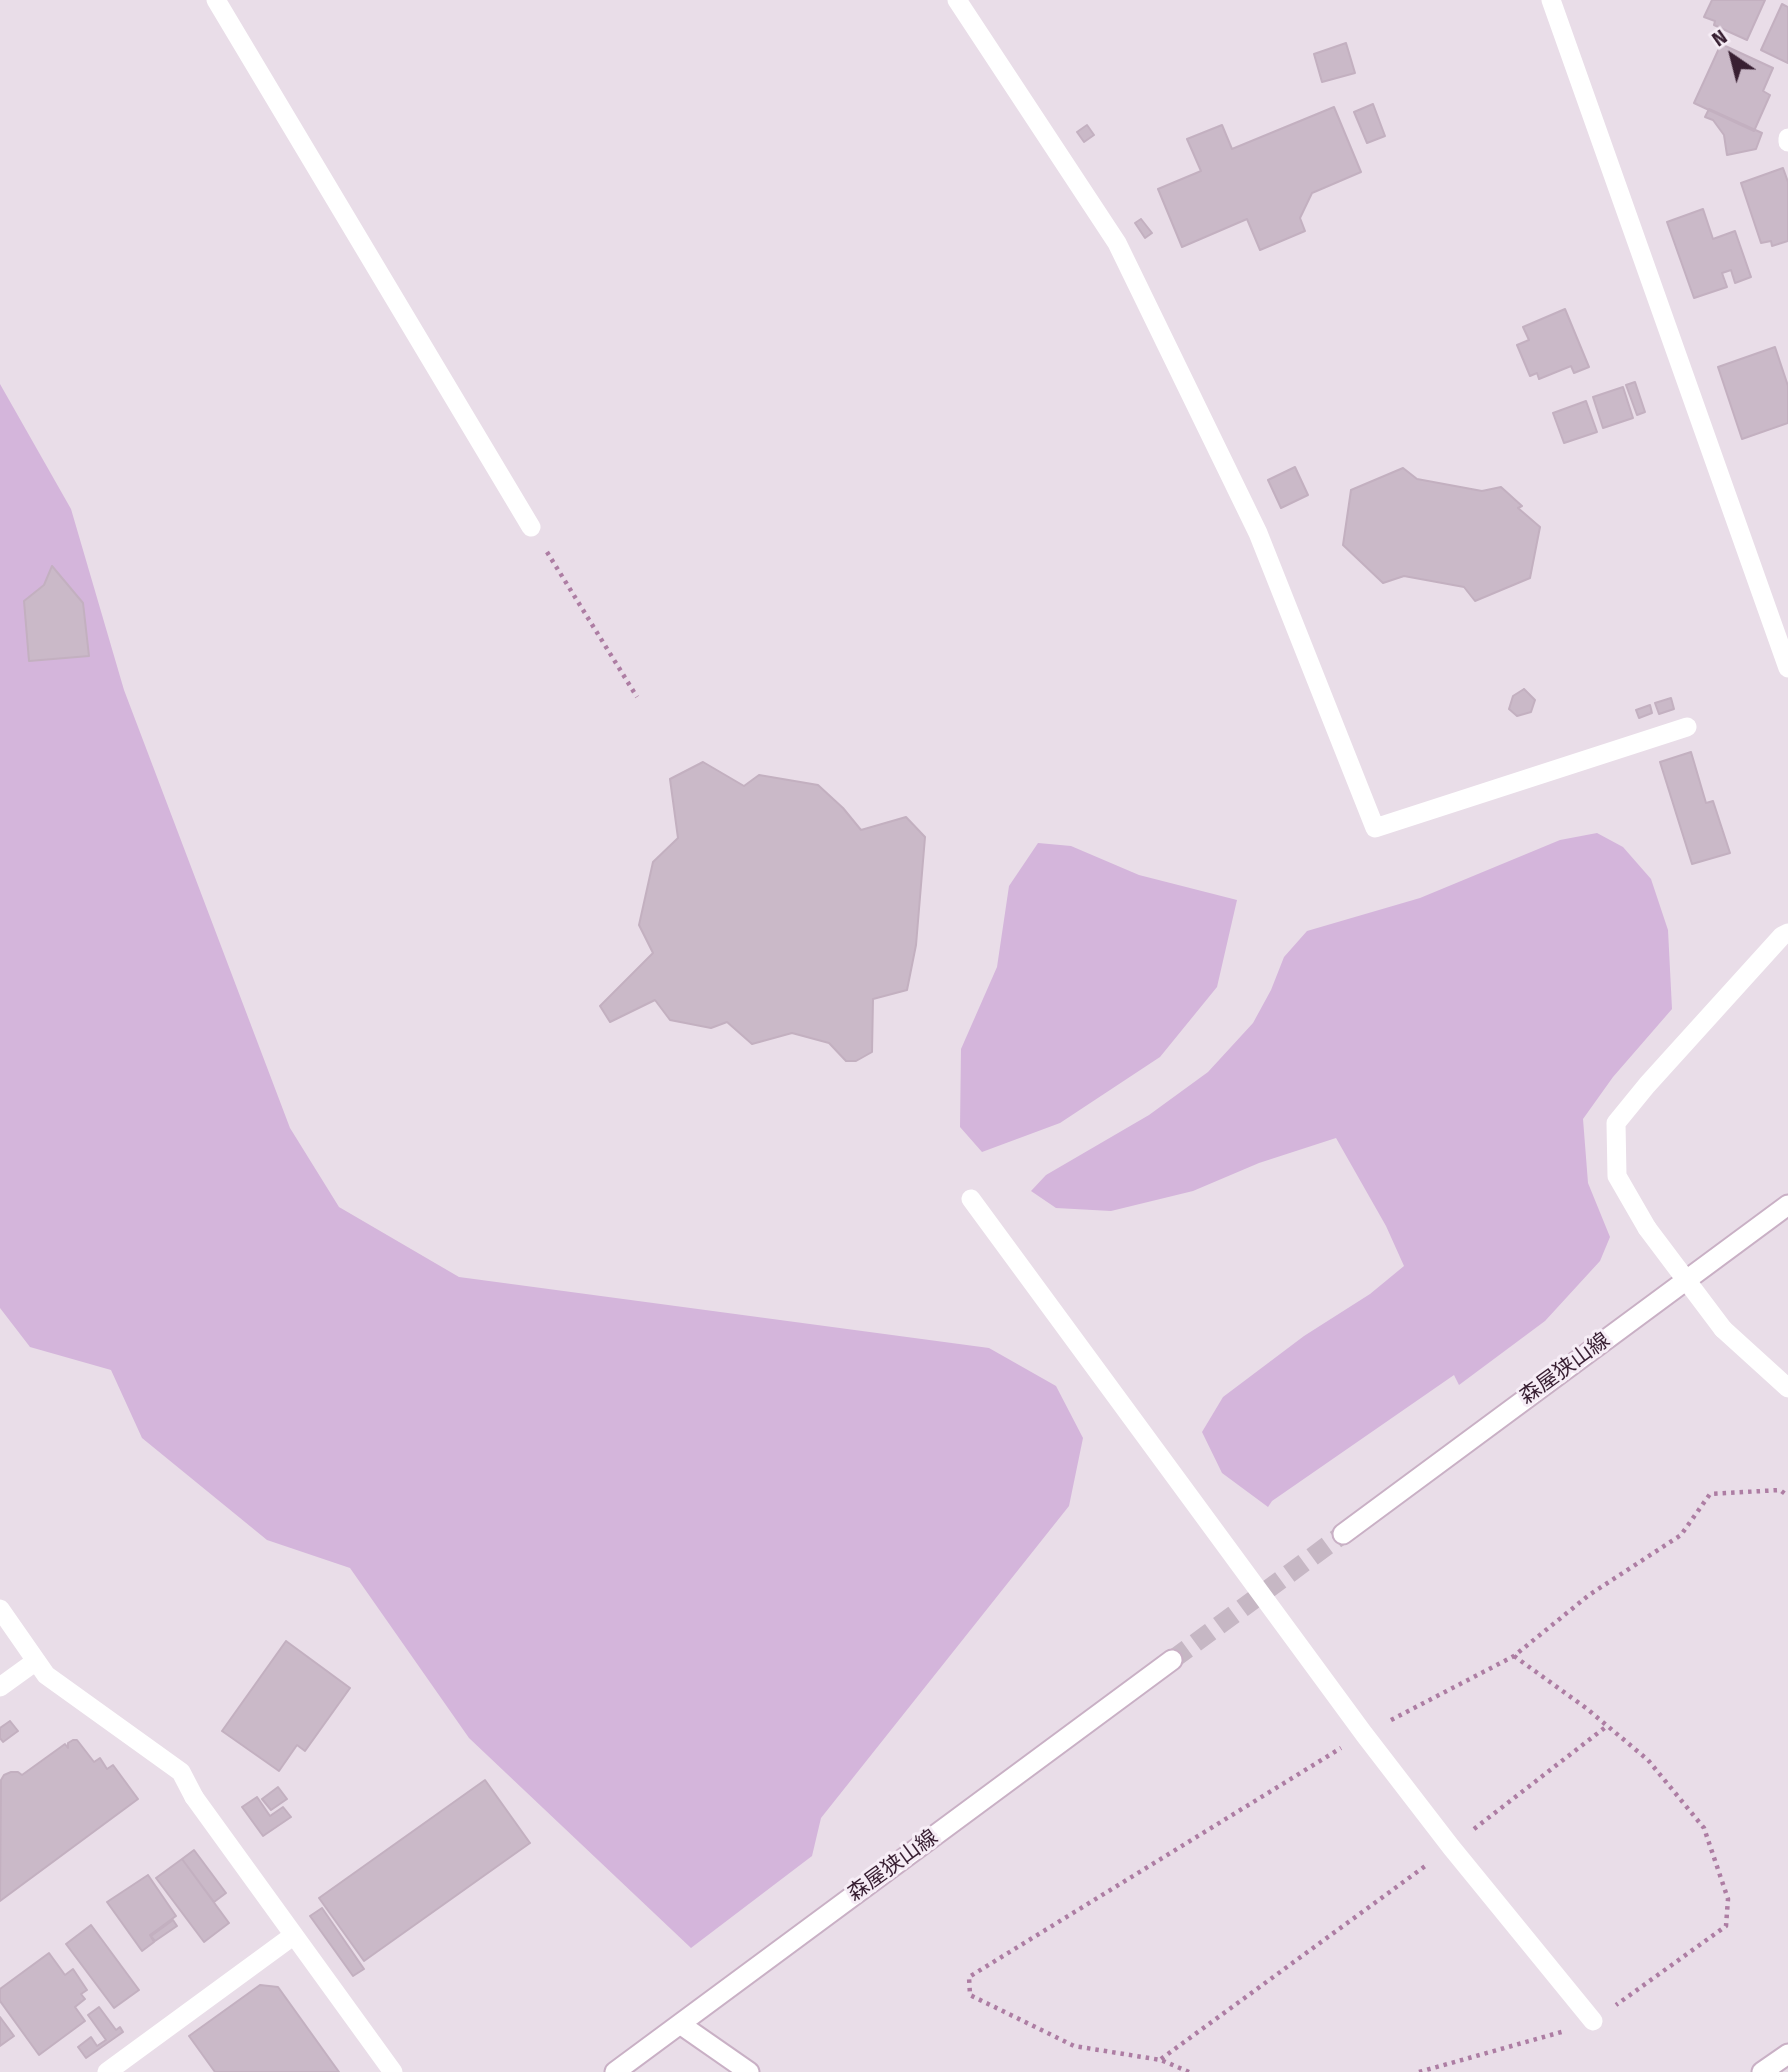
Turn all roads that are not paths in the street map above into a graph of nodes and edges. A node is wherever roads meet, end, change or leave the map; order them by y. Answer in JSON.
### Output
{"nodes":[{"id":1,"x":216,"y":0,"type":"edge"},
{"id":2,"x":957,"y":0,"type":"edge"},
{"id":3,"x":1551,"y":0,"type":"edge"},
{"id":4,"x":531,"y":527,"type":"road end"},
{"id":5,"x":1788,"y":667,"type":"edge"},
{"id":6,"x":1687,"y":727,"type":"dead end"},
{"id":7,"x":1788,"y":933,"type":"edge"},
{"id":8,"x":971,"y":1199,"type":"dead end"},
{"id":9,"x":1788,"y":1205,"type":"edge"},
{"id":10,"x":1788,"y":1388,"type":"edge"},
{"id":11,"x":1343,"y":1534,"type":"tunnel mouth"},
{"id":12,"x":0,"y":1609,"type":"edge"},
{"id":13,"x":1172,"y":1660,"type":"tunnel mouth"},
{"id":14,"x":36,"y":1661,"type":"junction"},
{"id":15,"x":0,"y":1687,"type":"edge"},
{"id":16,"x":294,"y":1935,"type":"junction"},
{"id":17,"x":1593,"y":2021,"type":"road end"},
{"id":18,"x":680,"y":2024,"type":"junction"},
{"id":19,"x":1788,"y":2054,"type":"edge"},
{"id":20,"x":107,"y":2072,"type":"edge"},
{"id":21,"x":393,"y":2072,"type":"edge"},
{"id":22,"x":615,"y":2072,"type":"edge"},
{"id":23,"x":748,"y":2072,"type":"edge"},
{"id":24,"x":1762,"y":2072,"type":"edge"}],
"edges":[{"from":1,"to":4,"type":"main road"},
{"from":2,"to":6,"type":"main road"},
{"from":3,"to":5,"type":"main road"},
{"from":7,"to":10,"type":"main road","bridge":true},
{"from":8,"to":17,"type":"main road"},
{"from":9,"to":11,"type":"main road","name":"森屋狭山線"},
{"from":12,"to":14,"type":"main road"},
{"from":13,"to":18,"type":"main road","name":"森屋狭山線"},
{"from":14,"to":15,"type":"main road"},
{"from":14,"to":16,"type":"main road"},
{"from":16,"to":20,"type":"main road"},
{"from":16,"to":21,"type":"main road"},
{"from":18,"to":22,"type":"main road","name":"森屋狭山線"},
{"from":18,"to":23,"type":"main road"},
{"from":19,"to":24,"type":"main road"}]}
